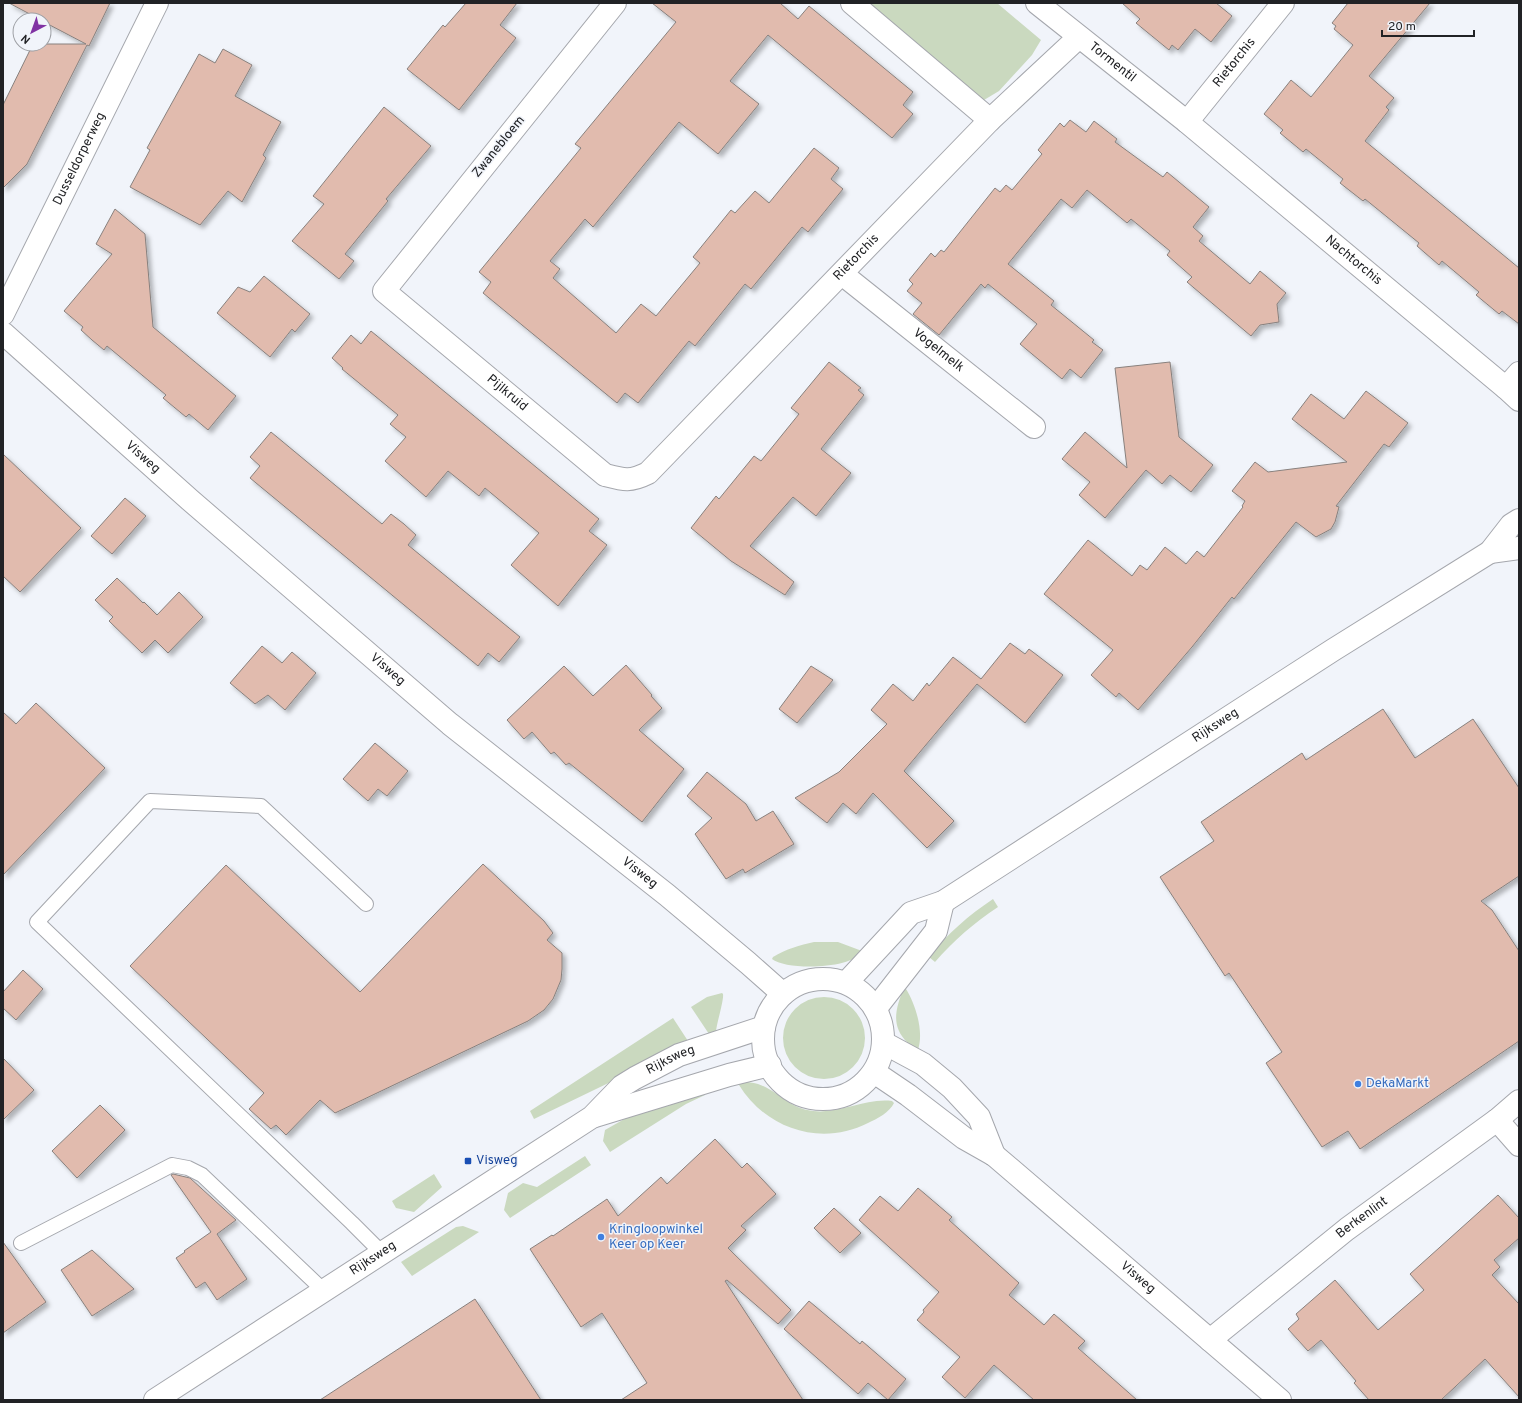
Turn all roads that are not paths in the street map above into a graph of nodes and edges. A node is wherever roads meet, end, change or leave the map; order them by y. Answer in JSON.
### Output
{"nodes":[{"id":1,"x":157,"y":3,"type":"edge"},
{"id":2,"x":615,"y":3,"type":"edge"},
{"id":3,"x":852,"y":3,"type":"edge"},
{"id":4,"x":1037,"y":3,"type":"edge"},
{"id":5,"x":1283,"y":3,"type":"edge"},
{"id":6,"x":1079,"y":38,"type":"junction"},
{"id":7,"x":990,"y":120,"type":"junction"},
{"id":8,"x":1187,"y":122,"type":"junction"},
{"id":9,"x":842,"y":274,"type":"junction"},
{"id":10,"x":384,"y":291,"type":"joint"},
{"id":11,"x":3,"y":314,"type":"edge"},
{"id":12,"x":3,"y":332,"type":"edge"},
{"id":13,"x":1515,"y":387,"type":"edge"},
{"id":14,"x":1034,"y":427,"type":"dead end"},
{"id":15,"x":636,"y":479,"type":"joint"},
{"id":16,"x":1519,"y":520,"type":"edge"},
{"id":17,"x":1519,"y":548,"type":"edge"},
{"id":18,"x":1490,"y":552,"type":"junction"},
{"id":19,"x":943,"y":902,"type":"junction"},
{"id":20,"x":366,"y":904,"type":"dead end"},
{"id":21,"x":846,"y":983,"type":"junction"},
{"id":22,"x":782,"y":994,"type":"junction"},
{"id":23,"x":876,"y":1008,"type":"junction"},
{"id":24,"x":764,"y":1027,"type":"junction"},
{"id":25,"x":884,"y":1043,"type":"junction"},
{"id":26,"x":770,"y":1065,"type":"junction"},
{"id":27,"x":874,"y":1072,"type":"junction"},
{"id":28,"x":1519,"y":1101,"type":"edge"},
{"id":29,"x":592,"y":1117,"type":"junction"},
{"id":30,"x":1497,"y":1120,"type":"junction"},
{"id":31,"x":1519,"y":1145,"type":"edge"},
{"id":32,"x":994,"y":1155,"type":"junction"},
{"id":33,"x":21,"y":1243,"type":"dead end"},
{"id":34,"x":382,"y":1253,"type":"junction"},
{"id":35,"x":323,"y":1290,"type":"junction"},
{"id":36,"x":1210,"y":1340,"type":"junction"},
{"id":37,"x":155,"y":1400,"type":"edge"},
{"id":38,"x":1280,"y":1400,"type":"edge"}],
"edges":[{"from":1,"to":11,"type":"street","name":"Dusseldorperweg"},
{"from":2,"to":10,"type":"street","name":"Zwanebloem"},
{"from":3,"to":7,"type":"street"},
{"from":4,"to":6,"type":"street","name":"Tormentil"},
{"from":5,"to":8,"type":"street","name":"Rietorchis"},
{"from":6,"to":7,"type":"street","name":"Rietorchis"},
{"from":6,"to":8,"type":"street","name":"Tormentil"},
{"from":7,"to":9,"type":"street","name":"Rietorchis"},
{"from":8,"to":13,"type":"street","name":"Nachtorchis"},
{"from":9,"to":14,"type":"street","name":"Vogelmelk"},
{"from":9,"to":15,"type":"street","name":"Rietorchis"},
{"from":10,"to":15,"type":"street","name":"Pijlkruid"},
{"from":12,"to":22,"type":"street","name":"Visweg"},
{"from":16,"to":18,"type":"street","name":"Rijksweg"},
{"from":17,"to":18,"type":"street","name":"Rijksweg"},
{"from":18,"to":19,"type":"street","name":"Rijksweg"},
{"from":19,"to":21,"type":"street","name":"Rijksweg"},
{"from":19,"to":23,"type":"street"},
{"from":20,"to":34,"type":"lane"},
{"from":21,"to":22,"type":"street"},
{"from":21,"to":23,"type":"street"},
{"from":22,"to":24,"type":"street"},
{"from":23,"to":25,"type":"street"},
{"from":24,"to":26,"type":"street"},
{"from":24,"to":29,"type":"street","name":"Rijksweg"},
{"from":25,"to":27,"type":"street"},
{"from":25,"to":32,"type":"street","name":"Visweg"},
{"from":26,"to":27,"type":"street"},
{"from":26,"to":29,"type":"street","name":"Rijksweg"},
{"from":27,"to":32,"type":"street","name":"Visweg"},
{"from":28,"to":30,"type":"street","name":"Berkenlint"},
{"from":29,"to":34,"type":"street","name":"Rijksweg"},
{"from":30,"to":31,"type":"street"},
{"from":30,"to":36,"type":"street","name":"Berkenlint"},
{"from":32,"to":36,"type":"street","name":"Visweg"},
{"from":33,"to":35,"type":"lane"},
{"from":34,"to":35,"type":"street","name":"Rijksweg"},
{"from":35,"to":37,"type":"street","name":"Rijksweg"},
{"from":36,"to":38,"type":"street","name":"Visweg"}]}
